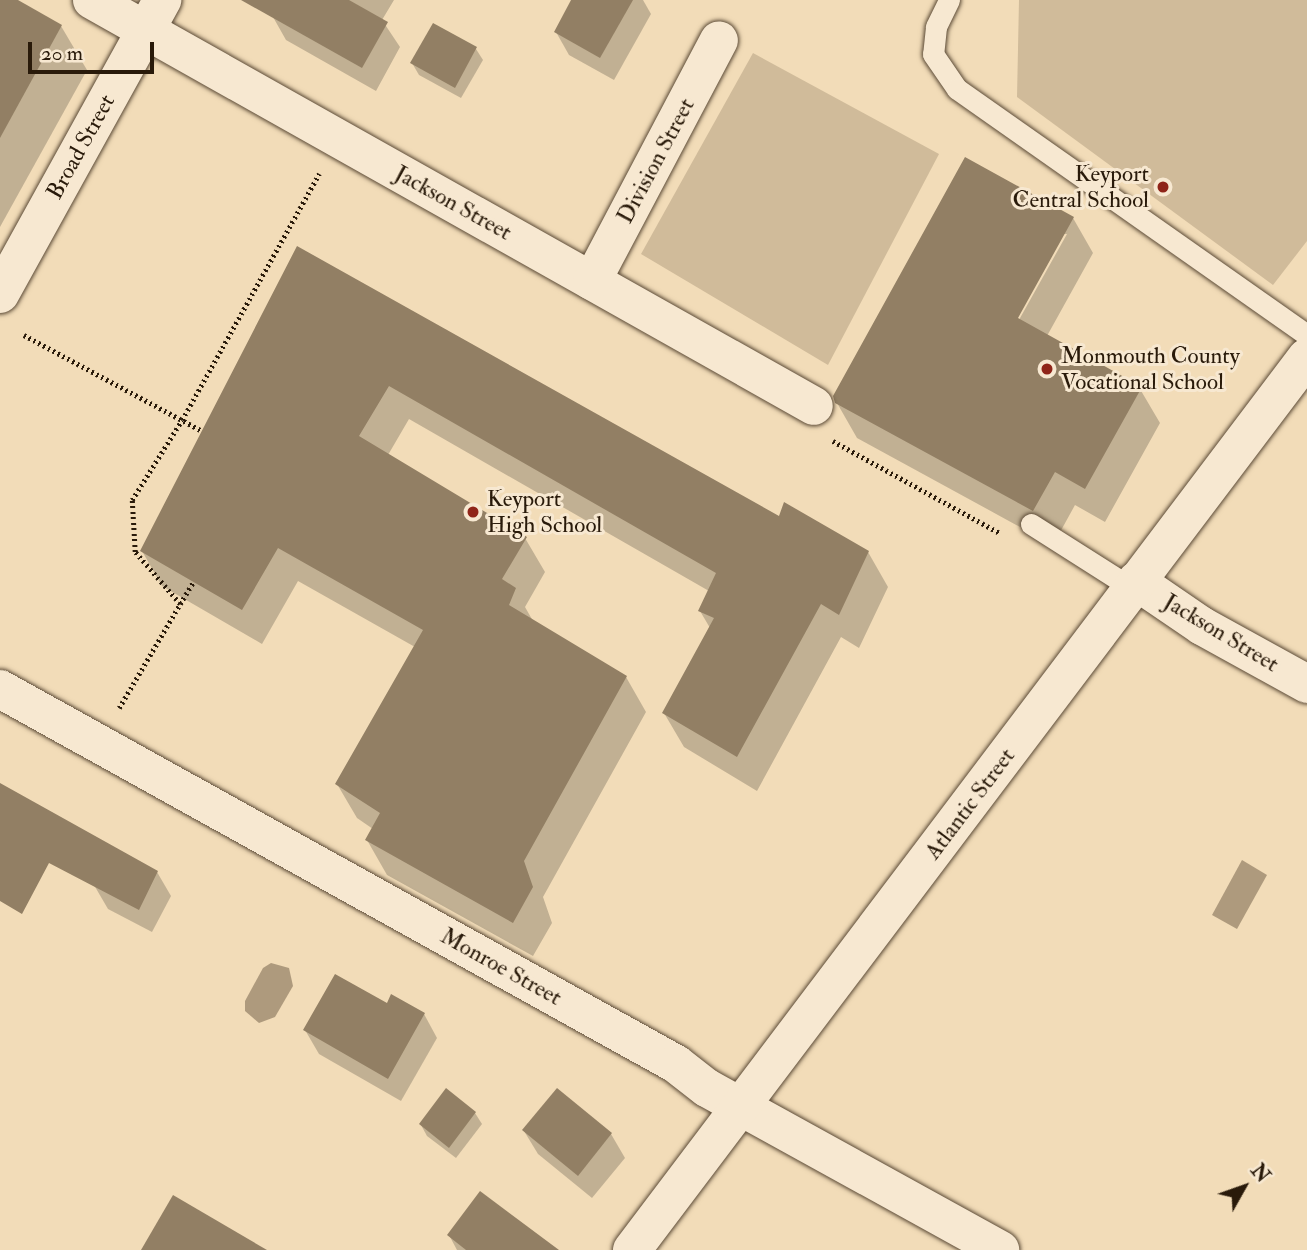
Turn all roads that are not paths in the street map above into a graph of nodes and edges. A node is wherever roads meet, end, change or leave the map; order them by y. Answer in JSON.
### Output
{"nodes":[{"id":1,"x":92,"y":0,"type":"edge"},
{"id":2,"x":949,"y":0,"type":"edge"},
{"id":3,"x":154,"y":15,"type":"edge"},
{"id":4,"x":719,"y":40,"type":"dead end"},
{"id":5,"x":592,"y":281,"type":"junction"},
{"id":6,"x":0,"y":294,"type":"edge"},
{"id":7,"x":1307,"y":335,"type":"edge"},
{"id":8,"x":1307,"y":357,"type":"edge"},
{"id":9,"x":818,"y":421,"type":"road end"},
{"id":10,"x":1031,"y":524,"type":"dead end"},
{"id":11,"x":1134,"y":584,"type":"junction"},
{"id":12,"x":1307,"y":684,"type":"edge"},
{"id":13,"x":0,"y":689,"type":"edge"},
{"id":14,"x":741,"y":1107,"type":"junction"},
{"id":15,"x":632,"y":1250,"type":"edge"},
{"id":16,"x":1000,"y":1250,"type":"edge"}],
"edges":[{"from":1,"to":3,"type":"street","name":"Jackson Street"},
{"from":2,"to":7,"type":"lane"},
{"from":3,"to":5,"type":"street","name":"Jackson Street"},
{"from":3,"to":6,"type":"street","name":"Broad Street"},
{"from":4,"to":5,"type":"street","name":"Division Street"},
{"from":5,"to":9,"type":"street","name":"Jackson Street"},
{"from":8,"to":11,"type":"street","name":"Atlantic Street"},
{"from":10,"to":11,"type":"lane"},
{"from":11,"to":12,"type":"street","name":"Jackson Street"},
{"from":11,"to":14,"type":"street","name":"Atlantic Street"},
{"from":13,"to":14,"type":"street","name":"Monroe Street"},
{"from":14,"to":15,"type":"street","name":"Atlantic Street"},
{"from":14,"to":16,"type":"street","name":"Monroe Street"}]}
